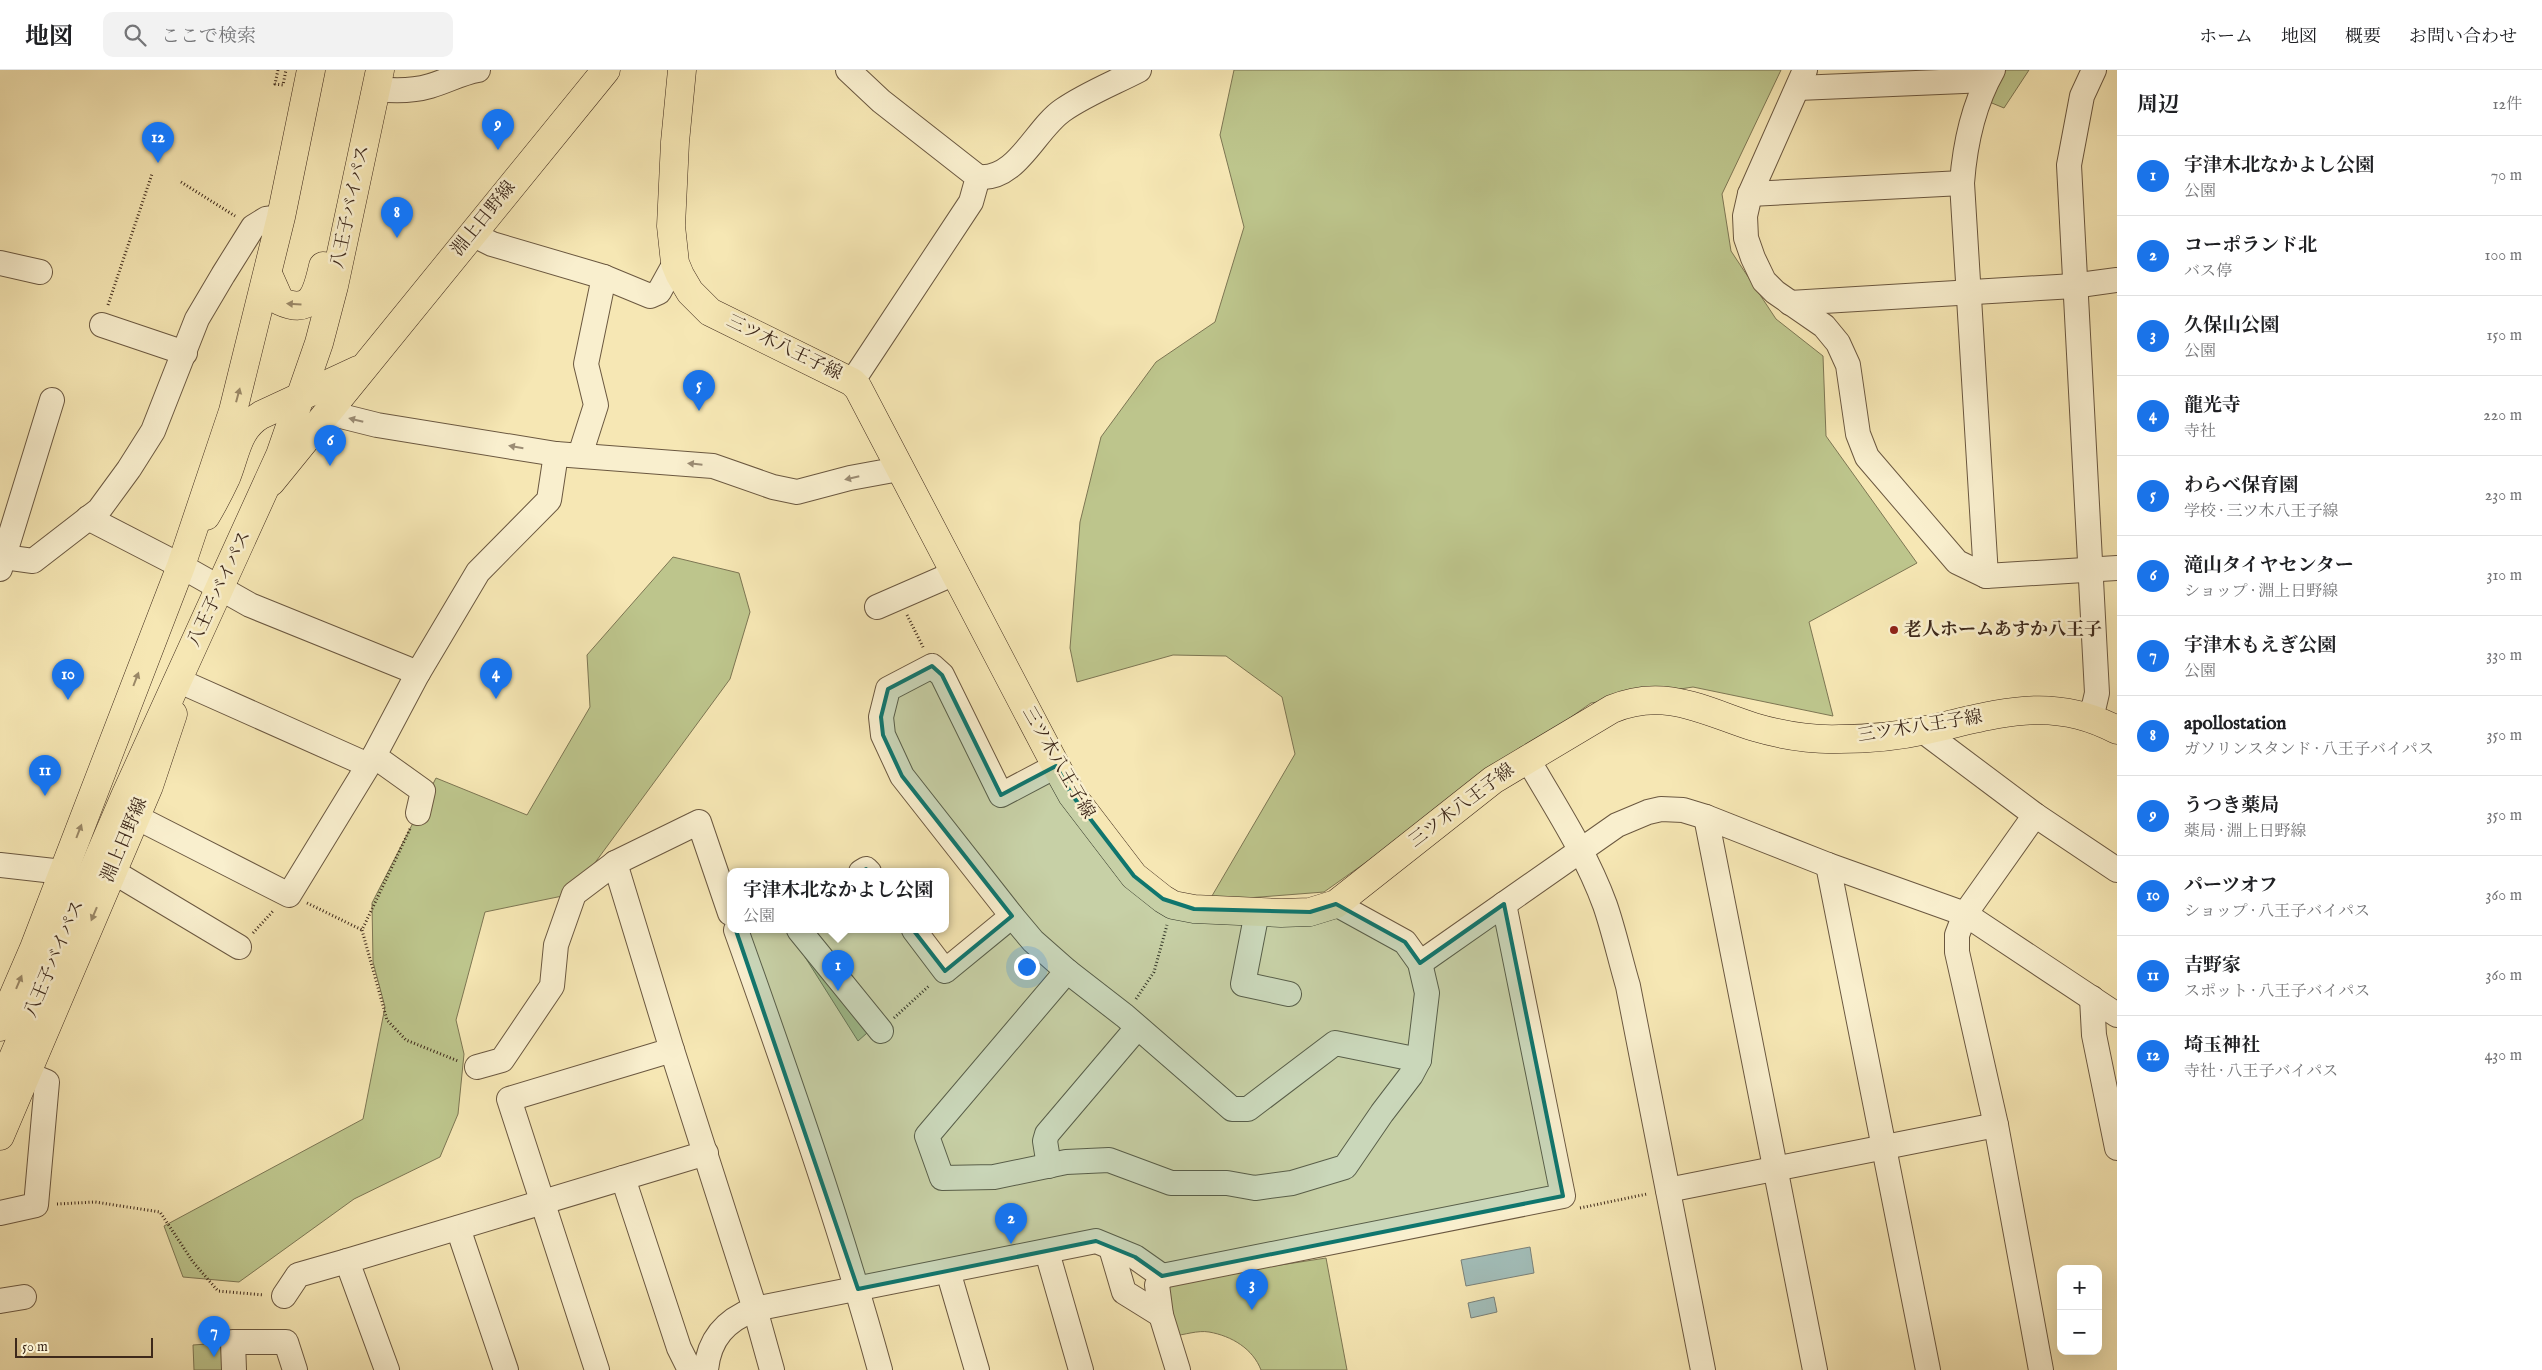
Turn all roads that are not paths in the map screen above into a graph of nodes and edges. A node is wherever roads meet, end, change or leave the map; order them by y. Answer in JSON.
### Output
{"nodes":[{"id":1,"x":311,"y":70,"type":"edge"},
{"id":2,"x":478,"y":70,"type":"edge"},
{"id":3,"x":606,"y":70,"type":"edge"},
{"id":4,"x":682,"y":70,"type":"edge"},
{"id":5,"x":848,"y":70,"type":"edge"},
{"id":6,"x":1139,"y":70,"type":"edge"},
{"id":7,"x":2094,"y":70,"type":"edge"},
{"id":8,"x":1990,"y":75,"type":"edge"},
{"id":9,"x":1801,"y":79,"type":"edge"},
{"id":10,"x":378,"y":80,"type":"edge"},
{"id":11,"x":361,"y":157,"type":"junction"},
{"id":12,"x":978,"y":177,"type":"junction"},
{"id":13,"x":1962,"y":182,"type":"junction"},
{"id":14,"x":1750,"y":194,"type":"junction"},
{"id":15,"x":281,"y":217,"type":"junction"},
{"id":16,"x":472,"y":234,"type":"junction"},
{"id":17,"x":0,"y":263,"type":"edge"},
{"id":18,"x":675,"y":263,"type":"junction"},
{"id":19,"x":40,"y":272,"type":"dead end"},
{"id":20,"x":268,"y":274,"type":"junction"},
{"id":21,"x":604,"y":278,"type":"junction"},
{"id":22,"x":2117,"y":280,"type":"edge"},
{"id":23,"x":2081,"y":285,"type":"junction"},
{"id":24,"x":1970,"y":292,"type":"junction"},
{"id":25,"x":1790,"y":303,"type":"junction"},
{"id":26,"x":102,"y":325,"type":"road end"},
{"id":27,"x":319,"y":343,"type":"junction"},
{"id":28,"x":185,"y":353,"type":"junction"},
{"id":29,"x":361,"y":368,"type":"junction"},
{"id":30,"x":852,"y":382,"type":"junction"},
{"id":31,"x":301,"y":396,"type":"junction"},
{"id":32,"x":52,"y":400,"type":"dead end"},
{"id":33,"x":329,"y":413,"type":"junction"},
{"id":34,"x":556,"y":454,"type":"junction"},
{"id":35,"x":580,"y":455,"type":"junction"},
{"id":36,"x":900,"y":469,"type":"junction"},
{"id":37,"x":267,"y":486,"type":"junction"},
{"id":38,"x":88,"y":518,"type":"junction"},
{"id":39,"x":2,"y":563,"type":"edge"},
{"id":40,"x":181,"y":566,"type":"junction"},
{"id":41,"x":2117,"y":568,"type":"edge"},
{"id":42,"x":2092,"y":569,"type":"junction"},
{"id":43,"x":955,"y":573,"type":"junction"},
{"id":44,"x":1986,"y":576,"type":"junction"},
{"id":45,"x":219,"y":588,"type":"junction"},
{"id":46,"x":888,"y":602,"type":"road end"},
{"id":47,"x":204,"y":623,"type":"junction"},
{"id":48,"x":418,"y":673,"type":"junction"},
{"id":49,"x":184,"y":683,"type":"junction"},
{"id":50,"x":2087,"y":716,"type":"junction"},
{"id":51,"x":2117,"y":730,"type":"edge"},
{"id":52,"x":1923,"y":731,"type":"junction"},
{"id":53,"x":1528,"y":758,"type":"junction"},
{"id":54,"x":371,"y":760,"type":"junction"},
{"id":55,"x":1056,"y":766,"type":"junction"},
{"id":56,"x":418,"y":813,"type":"road end"},
{"id":57,"x":2036,"y":815,"type":"junction"},
{"id":58,"x":136,"y":817,"type":"junction"},
{"id":59,"x":1706,"y":817,"type":"junction"},
{"id":60,"x":1581,"y":852,"type":"junction"},
{"id":61,"x":615,"y":863,"type":"junction"},
{"id":62,"x":0,"y":865,"type":"edge"},
{"id":63,"x":1828,"y":865,"type":"junction"},
{"id":64,"x":2117,"y":870,"type":"edge"},
{"id":65,"x":112,"y":871,"type":"junction"},
{"id":66,"x":63,"y":872,"type":"junction"},
{"id":67,"x":727,"y":902,"type":"edge"},
{"id":68,"x":1336,"y":904,"type":"junction"},
{"id":69,"x":1504,"y":904,"type":"junction"},
{"id":70,"x":1257,"y":912,"type":"junction"},
{"id":71,"x":1965,"y":914,"type":"junction"},
{"id":72,"x":1012,"y":916,"type":"junction"},
{"id":73,"x":738,"y":933,"type":"edge"},
{"id":74,"x":801,"y":933,"type":"edge"},
{"id":75,"x":916,"y":933,"type":"edge"},
{"id":76,"x":239,"y":947,"type":"road end"},
{"id":77,"x":1420,"y":963,"type":"junction"},
{"id":78,"x":1067,"y":970,"type":"junction"},
{"id":79,"x":1289,"y":994,"type":"dead end"},
{"id":80,"x":2092,"y":998,"type":"junction"},
{"id":81,"x":2117,"y":1015,"type":"edge"},
{"id":82,"x":1131,"y":1022,"type":"junction"},
{"id":83,"x":0,"y":1027,"type":"edge"},
{"id":84,"x":881,"y":1031,"type":"road end"},
{"id":85,"x":672,"y":1050,"type":"junction"},
{"id":86,"x":1419,"y":1060,"type":"junction"},
{"id":87,"x":477,"y":1067,"type":"road end"},
{"id":88,"x":25,"y":1073,"type":"junction"},
{"id":89,"x":0,"y":1088,"type":"edge"},
{"id":90,"x":1996,"y":1125,"type":"junction"},
{"id":91,"x":0,"y":1136,"type":"edge"},
{"id":92,"x":1884,"y":1148,"type":"junction"},
{"id":93,"x":2117,"y":1148,"type":"edge"},
{"id":94,"x":706,"y":1152,"type":"junction"},
{"id":95,"x":1049,"y":1166,"type":"junction"},
{"id":96,"x":1775,"y":1169,"type":"junction"},
{"id":97,"x":622,"y":1178,"type":"junction"},
{"id":98,"x":1668,"y":1190,"type":"junction"},
{"id":99,"x":541,"y":1202,"type":"junction"},
{"id":100,"x":0,"y":1213,"type":"edge"},
{"id":101,"x":458,"y":1228,"type":"junction"},
{"id":102,"x":1112,"y":1248,"type":"junction"},
{"id":103,"x":1047,"y":1252,"type":"junction"},
{"id":104,"x":347,"y":1261,"type":"junction"},
{"id":105,"x":948,"y":1271,"type":"junction"},
{"id":106,"x":1162,"y":1276,"type":"junction"},
{"id":107,"x":858,"y":1289,"type":"junction"},
{"id":108,"x":284,"y":1296,"type":"road end"},
{"id":109,"x":24,"y":1297,"type":"dead end"},
{"id":110,"x":0,"y":1301,"type":"edge"},
{"id":111,"x":755,"y":1309,"type":"junction"},
{"id":112,"x":1161,"y":1315,"type":"junction"},
{"id":113,"x":234,"y":1370,"type":"edge"},
{"id":114,"x":295,"y":1370,"type":"edge"},
{"id":115,"x":387,"y":1370,"type":"edge"},
{"id":116,"x":506,"y":1370,"type":"edge"},
{"id":117,"x":597,"y":1370,"type":"edge"},
{"id":118,"x":690,"y":1370,"type":"edge"},
{"id":119,"x":706,"y":1370,"type":"edge"},
{"id":120,"x":772,"y":1370,"type":"edge"},
{"id":121,"x":880,"y":1370,"type":"edge"},
{"id":122,"x":977,"y":1370,"type":"edge"},
{"id":123,"x":1081,"y":1370,"type":"edge"},
{"id":124,"x":1178,"y":1370,"type":"edge"},
{"id":125,"x":1703,"y":1370,"type":"edge"},
{"id":126,"x":1815,"y":1370,"type":"edge"},
{"id":127,"x":1928,"y":1370,"type":"edge"},
{"id":128,"x":2041,"y":1370,"type":"edge"}],
"edges":[{"from":1,"to":15,"type":"main road","name":"八王子バイパス"},
{"from":2,"to":10,"type":"street"},
{"from":3,"to":16,"type":"main road","name":"淵上日野線"},
{"from":4,"to":18,"type":"main road","name":"三ツ木八王子線"},
{"from":5,"to":12,"type":"street"},
{"from":6,"to":12,"type":"street"},
{"from":7,"to":23,"type":"street"},
{"from":8,"to":9,"type":"street"},
{"from":8,"to":13,"type":"street"},
{"from":9,"to":14,"type":"street"},
{"from":10,"to":11,"type":"main road","name":"八王子バイパス"},
{"from":11,"to":20,"type":"main road","one_way":true},
{"from":11,"to":27,"type":"main road","name":"八王子バイパス"},
{"from":12,"to":30,"type":"street"},
{"from":13,"to":14,"type":"street"},
{"from":13,"to":24,"type":"street"},
{"from":14,"to":25,"type":"street"},
{"from":15,"to":20,"type":"main road","name":"八王子バイパス"},
{"from":15,"to":28,"type":"street"},
{"from":16,"to":21,"type":"street"},
{"from":16,"to":29,"type":"main road","name":"淵上日野線"},
{"from":17,"to":19,"type":"street"},
{"from":18,"to":21,"type":"street"},
{"from":18,"to":30,"type":"main road","name":"三ツ木八王子線"},
{"from":40,"to":20,"type":"main road","name":"八王子バイパス","one_way":true},
{"from":21,"to":35,"type":"street"},
{"from":22,"to":23,"type":"street"},
{"from":23,"to":24,"type":"street"},
{"from":23,"to":42,"type":"street"},
{"from":24,"to":25,"type":"street"},
{"from":24,"to":44,"type":"street"},
{"from":25,"to":44,"type":"street"},
{"from":26,"to":28,"type":"street"},
{"from":27,"to":29,"type":"main road"},
{"from":27,"to":31,"type":"main road","name":"八王子バイパス"},
{"from":28,"to":38,"type":"street"},
{"from":29,"to":31,"type":"main road","name":"淵上日野線"},
{"from":29,"to":33,"type":"main road","name":"淵上日野線"},
{"from":30,"to":36,"type":"main road","name":"三ツ木八王子線"},
{"from":31,"to":37,"type":"main road","name":"八王子バイパス"},
{"from":31,"to":40,"type":"main road","name":"淵上日野線"},
{"from":32,"to":39,"type":"street"},
{"from":34,"to":33,"type":"street","one_way":true},
{"from":33,"to":37,"type":"main road","name":"淵上日野線"},
{"from":34,"to":35,"type":"street"},
{"from":34,"to":48,"type":"street"},
{"from":36,"to":35,"type":"street","one_way":true},
{"from":36,"to":43,"type":"main road","name":"三ツ木八王子線"},
{"from":37,"to":45,"type":"main road","name":"八王子バイパス"},
{"from":38,"to":39,"type":"street"},
{"from":38,"to":40,"type":"street"},
{"from":40,"to":45,"type":"street"},
{"from":66,"to":40,"type":"main road","name":"八王子バイパス","one_way":true},
{"from":41,"to":42,"type":"street"},
{"from":42,"to":44,"type":"street"},
{"from":42,"to":50,"type":"street"},
{"from":43,"to":46,"type":"street"},
{"from":43,"to":55,"type":"main road","name":"三ツ木八王子線"},
{"from":45,"to":47,"type":"main road","name":"八王子バイパス"},
{"from":45,"to":48,"type":"street"},
{"from":47,"to":49,"type":"main road","name":"淵上日野線"},
{"from":47,"to":89,"type":"main road","name":"八王子バイパス"},
{"from":48,"to":54,"type":"street"},
{"from":49,"to":54,"type":"street"},
{"from":49,"to":58,"type":"main road","name":"淵上日野線"},
{"from":50,"to":51,"type":"main road","name":"三ツ木八王子線"},
{"from":50,"to":52,"type":"main road","name":"三ツ木八王子線"},
{"from":52,"to":53,"type":"main road","name":"三ツ木八王子線"},
{"from":52,"to":57,"type":"street"},
{"from":53,"to":60,"type":"street"},
{"from":53,"to":68,"type":"main road","name":"三ツ木八王子線"},
{"from":54,"to":56,"type":"street"},
{"from":54,"to":58,"type":"street"},
{"from":55,"to":70,"type":"main road","name":"三ツ木八王子線"},
{"from":55,"to":72,"type":"street"},
{"from":57,"to":64,"type":"street"},
{"from":57,"to":71,"type":"street"},
{"from":58,"to":65,"type":"main road","name":"淵上日野線"},
{"from":59,"to":60,"type":"street"},
{"from":59,"to":63,"type":"street"},
{"from":59,"to":96,"type":"street"},
{"from":60,"to":69,"type":"street"},
{"from":60,"to":98,"type":"street"},
{"from":61,"to":67,"type":"street"},
{"from":61,"to":85,"type":"street"},
{"from":61,"to":87,"type":"street"},
{"from":62,"to":66,"type":"street"},
{"from":63,"to":71,"type":"street"},
{"from":63,"to":92,"type":"street"},
{"from":65,"to":76,"type":"street"},
{"from":65,"to":88,"type":"main road","name":"淵上日野線","one_way":true},
{"from":83,"to":66,"type":"main road","name":"八王子バイパス","one_way":true},
{"from":68,"to":70,"type":"main road","name":"三ツ木八王子線"},
{"from":68,"to":77,"type":"street"},
{"from":69,"to":77,"type":"street"},
{"from":69,"to":106,"type":"street"},
{"from":70,"to":79,"type":"street"},
{"from":71,"to":80,"type":"street"},
{"from":71,"to":90,"type":"street"},
{"from":72,"to":75,"type":"street"},
{"from":72,"to":78,"type":"street"},
{"from":73,"to":107,"type":"street"},
{"from":74,"to":84,"type":"street"},
{"from":77,"to":86,"type":"street"},
{"from":78,"to":82,"type":"street"},
{"from":78,"to":95,"type":"street"},
{"from":80,"to":81,"type":"street"},
{"from":80,"to":93,"type":"street"},
{"from":82,"to":86,"type":"street"},
{"from":82,"to":95,"type":"street"},
{"from":85,"to":94,"type":"street"},
{"from":85,"to":99,"type":"street"},
{"from":86,"to":95,"type":"street"},
{"from":88,"to":91,"type":"main road","name":"淵上日野線"},
{"from":88,"to":100,"type":"street"},
{"from":90,"to":92,"type":"street"},
{"from":90,"to":128,"type":"street"},
{"from":92,"to":96,"type":"street"},
{"from":92,"to":127,"type":"street"},
{"from":94,"to":97,"type":"street"},
{"from":94,"to":111,"type":"street"},
{"from":96,"to":98,"type":"street"},
{"from":96,"to":126,"type":"street"},
{"from":97,"to":99,"type":"street"},
{"from":97,"to":118,"type":"street"},
{"from":98,"to":125,"type":"street"},
{"from":99,"to":101,"type":"street"},
{"from":99,"to":117,"type":"street"},
{"from":101,"to":104,"type":"street"},
{"from":101,"to":116,"type":"street"},
{"from":102,"to":103,"type":"street"},
{"from":102,"to":106,"type":"street"},
{"from":102,"to":112,"type":"street"},
{"from":103,"to":105,"type":"street"},
{"from":103,"to":123,"type":"street"},
{"from":104,"to":108,"type":"street"},
{"from":104,"to":115,"type":"street"},
{"from":105,"to":107,"type":"street"},
{"from":105,"to":122,"type":"street"},
{"from":106,"to":112,"type":"street"},
{"from":107,"to":111,"type":"street"},
{"from":107,"to":121,"type":"street"},
{"from":109,"to":110,"type":"street"},
{"from":111,"to":119,"type":"street"},
{"from":111,"to":120,"type":"street"},
{"from":112,"to":124,"type":"street"},
{"from":113,"to":114,"type":"street"}]}
